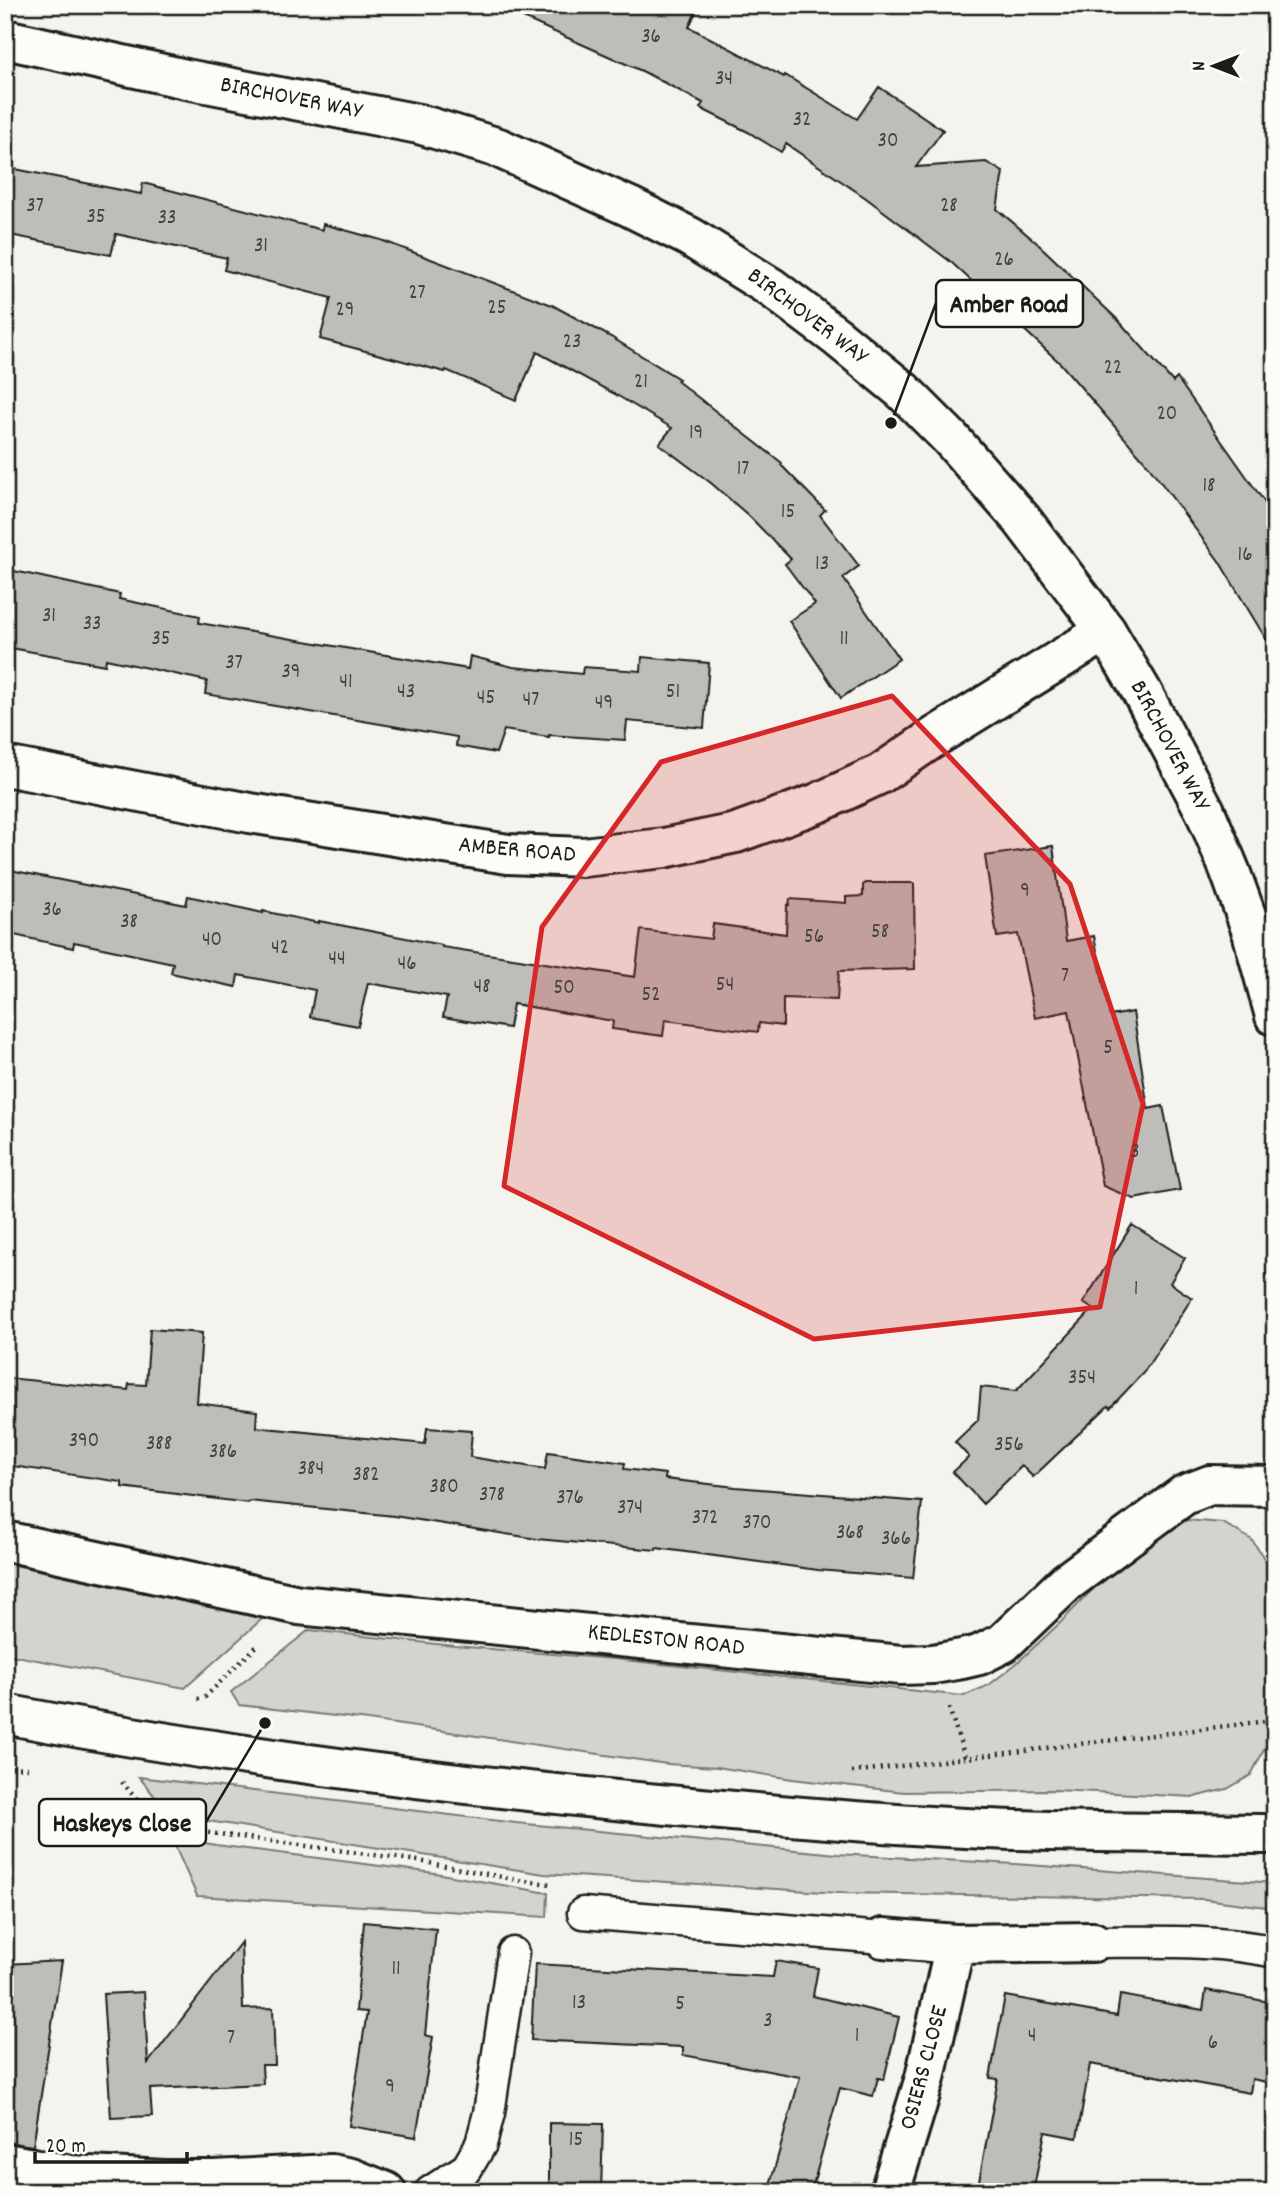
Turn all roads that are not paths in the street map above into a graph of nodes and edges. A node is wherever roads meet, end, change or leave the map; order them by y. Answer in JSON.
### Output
{"nodes":[{"id":1,"x":5,"y":39,"type":"edge"},
{"id":2,"x":1106,"y":631,"type":"junction"},
{"id":3,"x":5,"y":766,"type":"edge"},
{"id":4,"x":1263,"y":928,"type":"edge"},
{"id":5,"x":1275,"y":1016,"type":"edge"},
{"id":6,"x":1275,"y":1486,"type":"edge"},
{"id":7,"x":5,"y":1541,"type":"edge"},
{"id":8,"x":5,"y":1714,"type":"edge"},
{"id":9,"x":1275,"y":1834,"type":"edge"},
{"id":10,"x":583,"y":1913,"type":"dead end"},
{"id":11,"x":883,"y":1938,"type":"joint"},
{"id":12,"x":1093,"y":1942,"type":"joint"},
{"id":13,"x":955,"y":1944,"type":"junction"},
{"id":14,"x":1275,"y":1952,"type":"edge"},
{"id":15,"x":513,"y":1954,"type":"dead end"},
{"id":16,"x":5,"y":2163,"type":"edge"},
{"id":17,"x":386,"y":2192,"type":"edge"},
{"id":18,"x":430,"y":2192,"type":"edge"},
{"id":19,"x":890,"y":2192,"type":"edge"}],
"edges":[{"from":1,"to":2,"type":"street","name":"BIRCHOVER WAY"},
{"from":2,"to":3,"type":"street","name":"AMBER ROAD"},
{"from":2,"to":4,"type":"street","name":"BIRCHOVER WAY"},
{"from":4,"to":5,"type":"street","name":"BIRCHOVER WAY"},
{"from":6,"to":7,"type":"street","name":"KEDLESTON ROAD"},
{"from":8,"to":9,"type":"street"},
{"from":10,"to":11,"type":"lane"},
{"from":11,"to":13,"type":"street"},
{"from":12,"to":13,"type":"street"},
{"from":12,"to":14,"type":"lane"},
{"from":13,"to":19,"type":"street","name":"OSIERS CLOSE"},
{"from":15,"to":18,"type":"lane"},
{"from":16,"to":17,"type":"street"}]}
